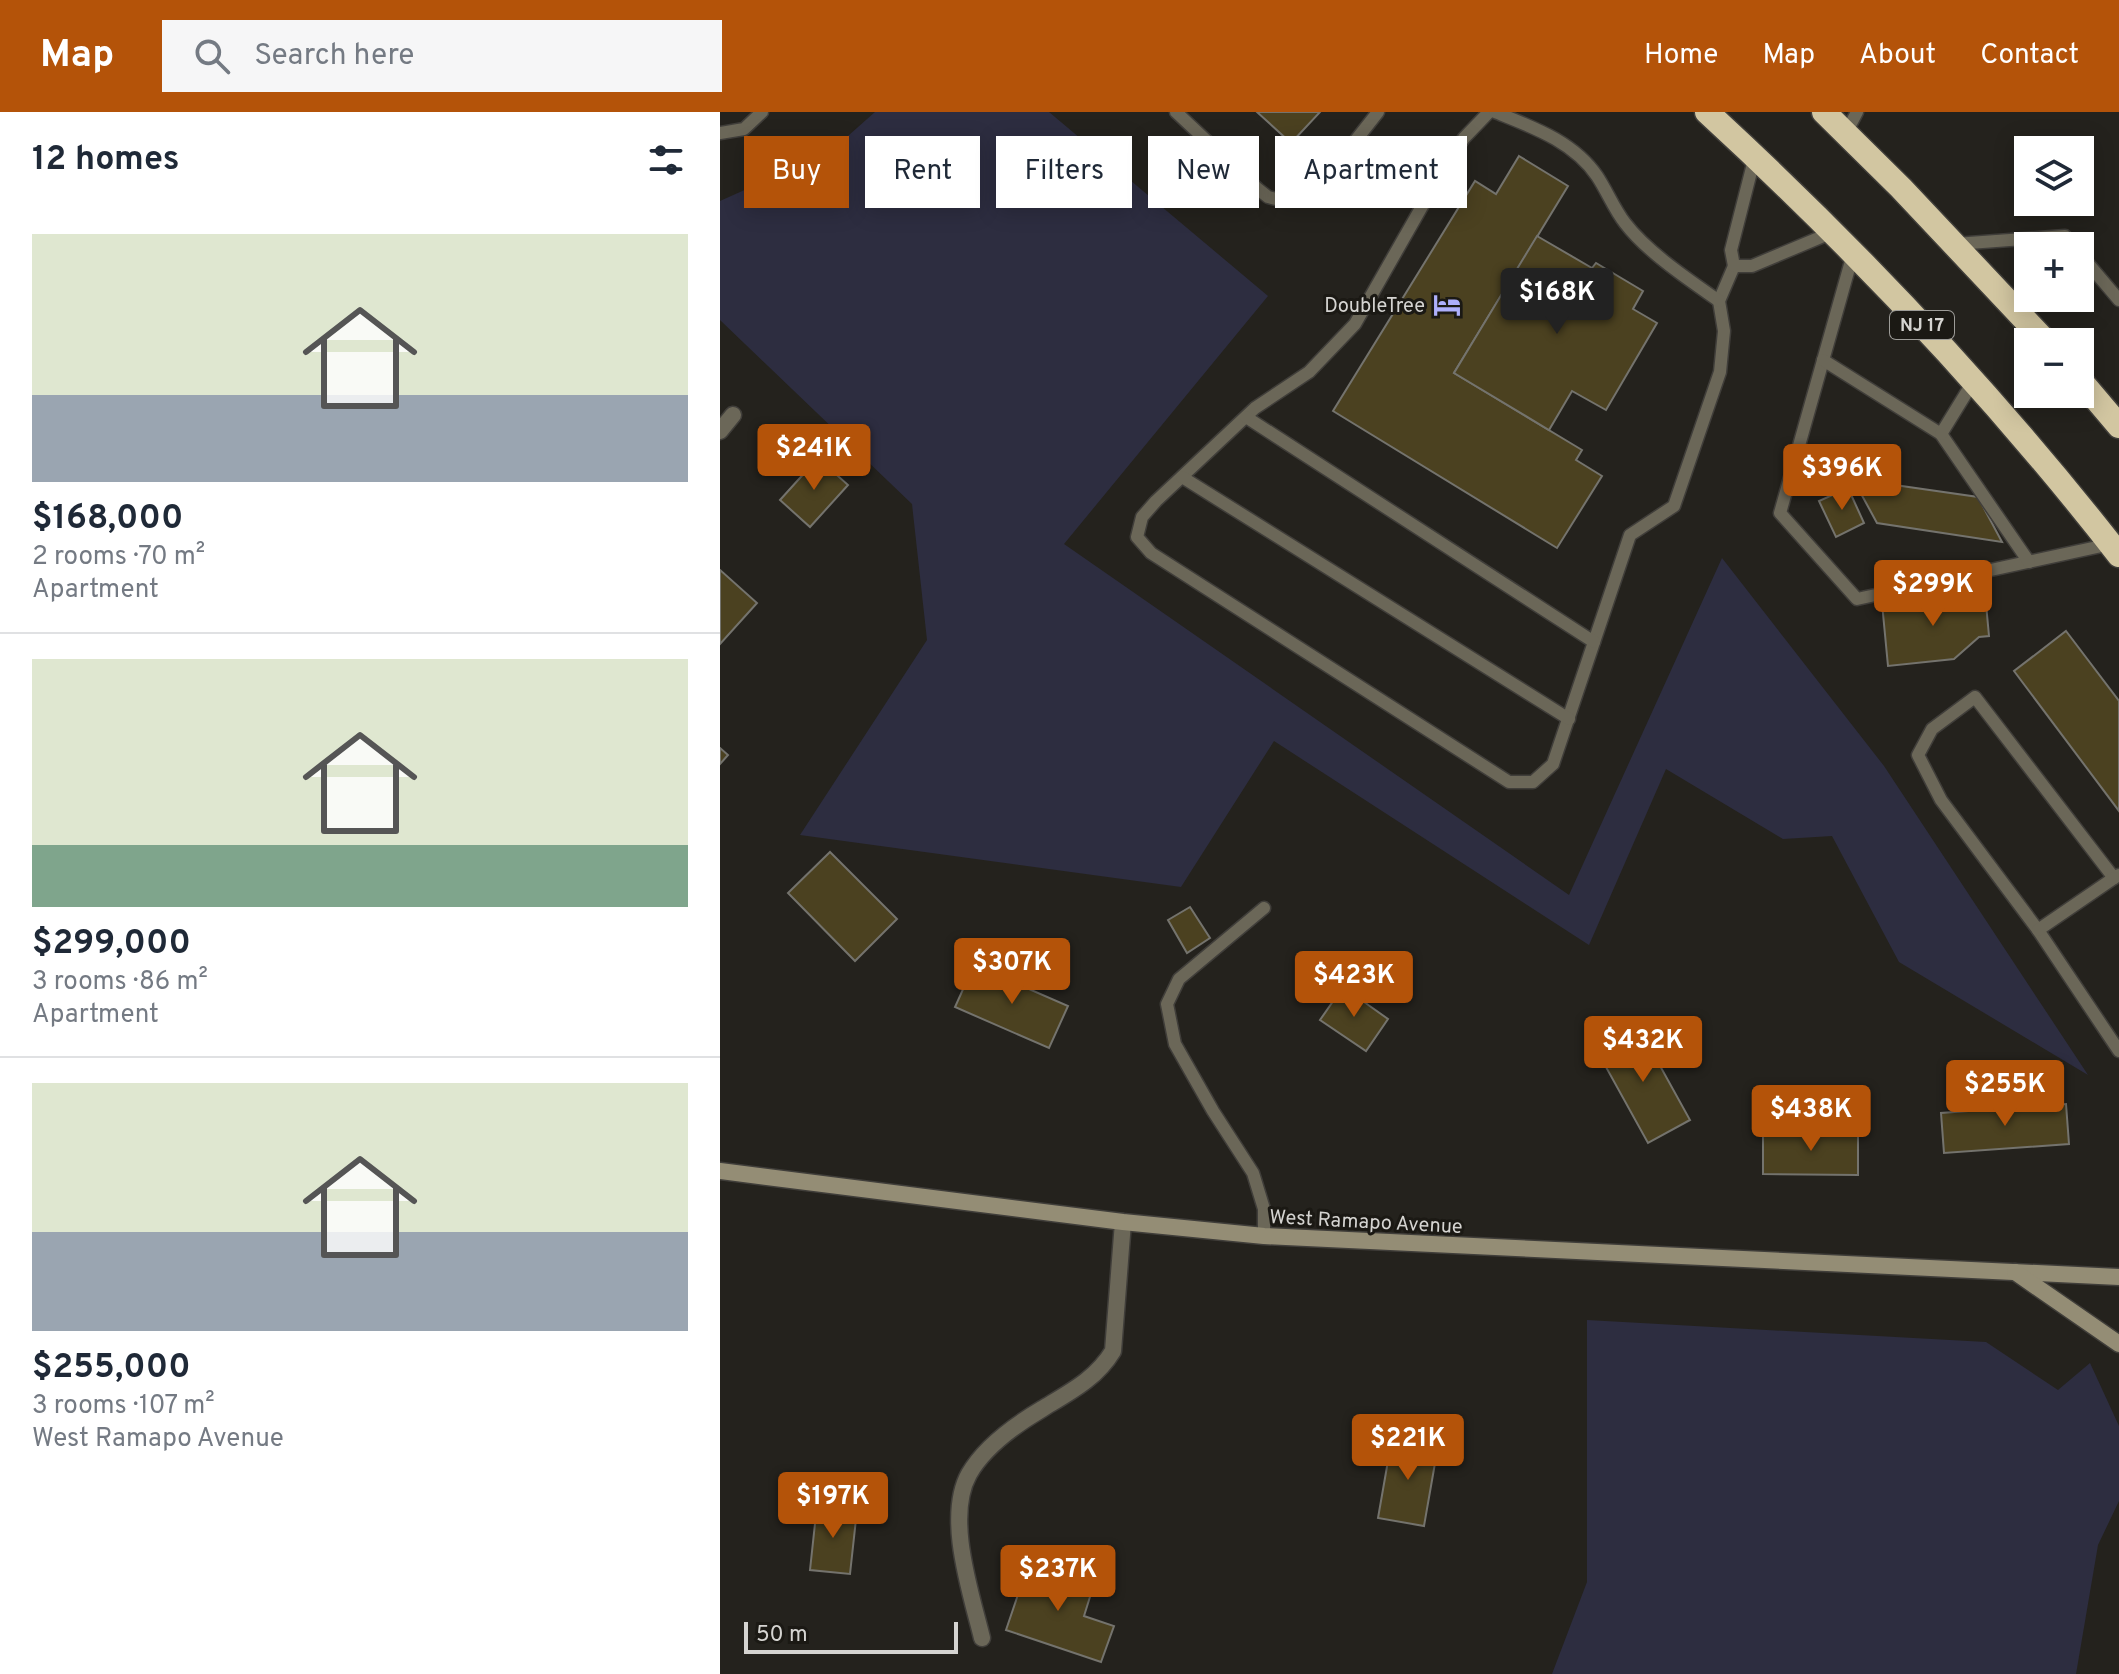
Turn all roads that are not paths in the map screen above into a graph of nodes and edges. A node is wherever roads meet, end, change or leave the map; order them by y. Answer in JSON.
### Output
{"nodes":[{"id":1,"x":762,"y":112,"type":"edge"},
{"id":2,"x":1176,"y":112,"type":"edge"},
{"id":3,"x":1378,"y":112,"type":"edge"},
{"id":4,"x":1492,"y":112,"type":"edge"},
{"id":5,"x":1707,"y":112,"type":"edge"},
{"id":6,"x":1824,"y":112,"type":"edge"},
{"id":7,"x":1851,"y":123,"type":"edge"},
{"id":8,"x":720,"y":133,"type":"edge"},
{"id":9,"x":1755,"y":156,"type":"junction"},
{"id":10,"x":1833,"y":232,"type":"junction"},
{"id":11,"x":2014,"y":242,"type":"edge"},
{"id":12,"x":1955,"y":244,"type":"junction"},
{"id":13,"x":1853,"y":254,"type":"junction"},
{"id":14,"x":1734,"y":266,"type":"junction"},
{"id":15,"x":2094,"y":271,"type":"edge"},
{"id":16,"x":2119,"y":300,"type":"edge"},
{"id":17,"x":1719,"y":301,"type":"junction"},
{"id":18,"x":2033,"y":328,"type":"edge"},
{"id":19,"x":1823,"y":360,"type":"junction"},
{"id":20,"x":1973,"y":382,"type":"junction"},
{"id":21,"x":2094,"y":397,"type":"edge"},
{"id":22,"x":733,"y":415,"type":"dead end"},
{"id":23,"x":1246,"y":417,"type":"junction"},
{"id":24,"x":2119,"y":426,"type":"edge"},
{"id":25,"x":720,"y":431,"type":"edge"},
{"id":26,"x":1941,"y":434,"type":"junction"},
{"id":27,"x":1182,"y":477,"type":"junction"},
{"id":28,"x":2115,"y":549,"type":"edge"},
{"id":29,"x":2029,"y":562,"type":"junction"},
{"id":30,"x":1594,"y":642,"type":"junction"},
{"id":31,"x":1569,"y":719,"type":"junction"},
{"id":32,"x":2116,"y":876,"type":"edge"},
{"id":33,"x":1264,"y":908,"type":"dead end"},
{"id":34,"x":2038,"y":930,"type":"junction"},
{"id":35,"x":2119,"y":1051,"type":"edge"},
{"id":36,"x":720,"y":1171,"type":"edge"},
{"id":37,"x":1123,"y":1222,"type":"junction"},
{"id":38,"x":1264,"y":1236,"type":"junction"},
{"id":39,"x":2014,"y":1272,"type":"junction"},
{"id":40,"x":2119,"y":1277,"type":"edge"},
{"id":41,"x":2119,"y":1344,"type":"edge"},
{"id":42,"x":982,"y":1638,"type":"dead end"}],
"edges":[{"from":1,"to":8,"type":"lane"},
{"from":2,"to":3,"type":"lane"},
{"from":4,"to":17,"type":"lane"},
{"from":4,"to":23,"type":"lane"},
{"from":5,"to":9,"type":"highway","number":"NJ 17"},
{"from":6,"to":7,"type":"highway"},
{"from":7,"to":12,"type":"highway"},
{"from":9,"to":10,"type":"highway","number":"NJ 17"},
{"from":9,"to":14,"type":"lane"},
{"from":10,"to":13,"type":"highway","number":"NJ 17"},
{"from":10,"to":14,"type":"lane"},
{"from":11,"to":12,"type":"lane"},
{"from":12,"to":18,"type":"highway"},
{"from":13,"to":19,"type":"lane"},
{"from":13,"to":20,"type":"highway","number":"NJ 17"},
{"from":14,"to":17,"type":"lane"},
{"from":15,"to":16,"type":"lane"},
{"from":17,"to":30,"type":"lane"},
{"from":19,"to":26,"type":"lane"},
{"from":19,"to":29,"type":"lane"},
{"from":20,"to":26,"type":"lane"},
{"from":20,"to":28,"type":"highway","number":"NJ 17"},
{"from":21,"to":24,"type":"highway"},
{"from":22,"to":25,"type":"street"},
{"from":23,"to":27,"type":"lane"},
{"from":23,"to":30,"type":"lane"},
{"from":26,"to":29,"type":"lane"},
{"from":27,"to":31,"type":"lane"},
{"from":27,"to":31,"type":"lane"},
{"from":28,"to":29,"type":"lane"},
{"from":30,"to":31,"type":"lane"},
{"from":32,"to":34,"type":"lane"},
{"from":32,"to":34,"type":"lane"},
{"from":33,"to":38,"type":"lane"},
{"from":34,"to":35,"type":"lane"},
{"from":36,"to":37,"type":"street","name":"West Ramapo Avenue"},
{"from":37,"to":38,"type":"street","name":"West Ramapo Avenue"},
{"from":37,"to":42,"type":"street"},
{"from":38,"to":39,"type":"street","name":"West Ramapo Avenue"},
{"from":39,"to":40,"type":"street","name":"West Ramapo Avenue"},
{"from":39,"to":41,"type":"street"}]}
